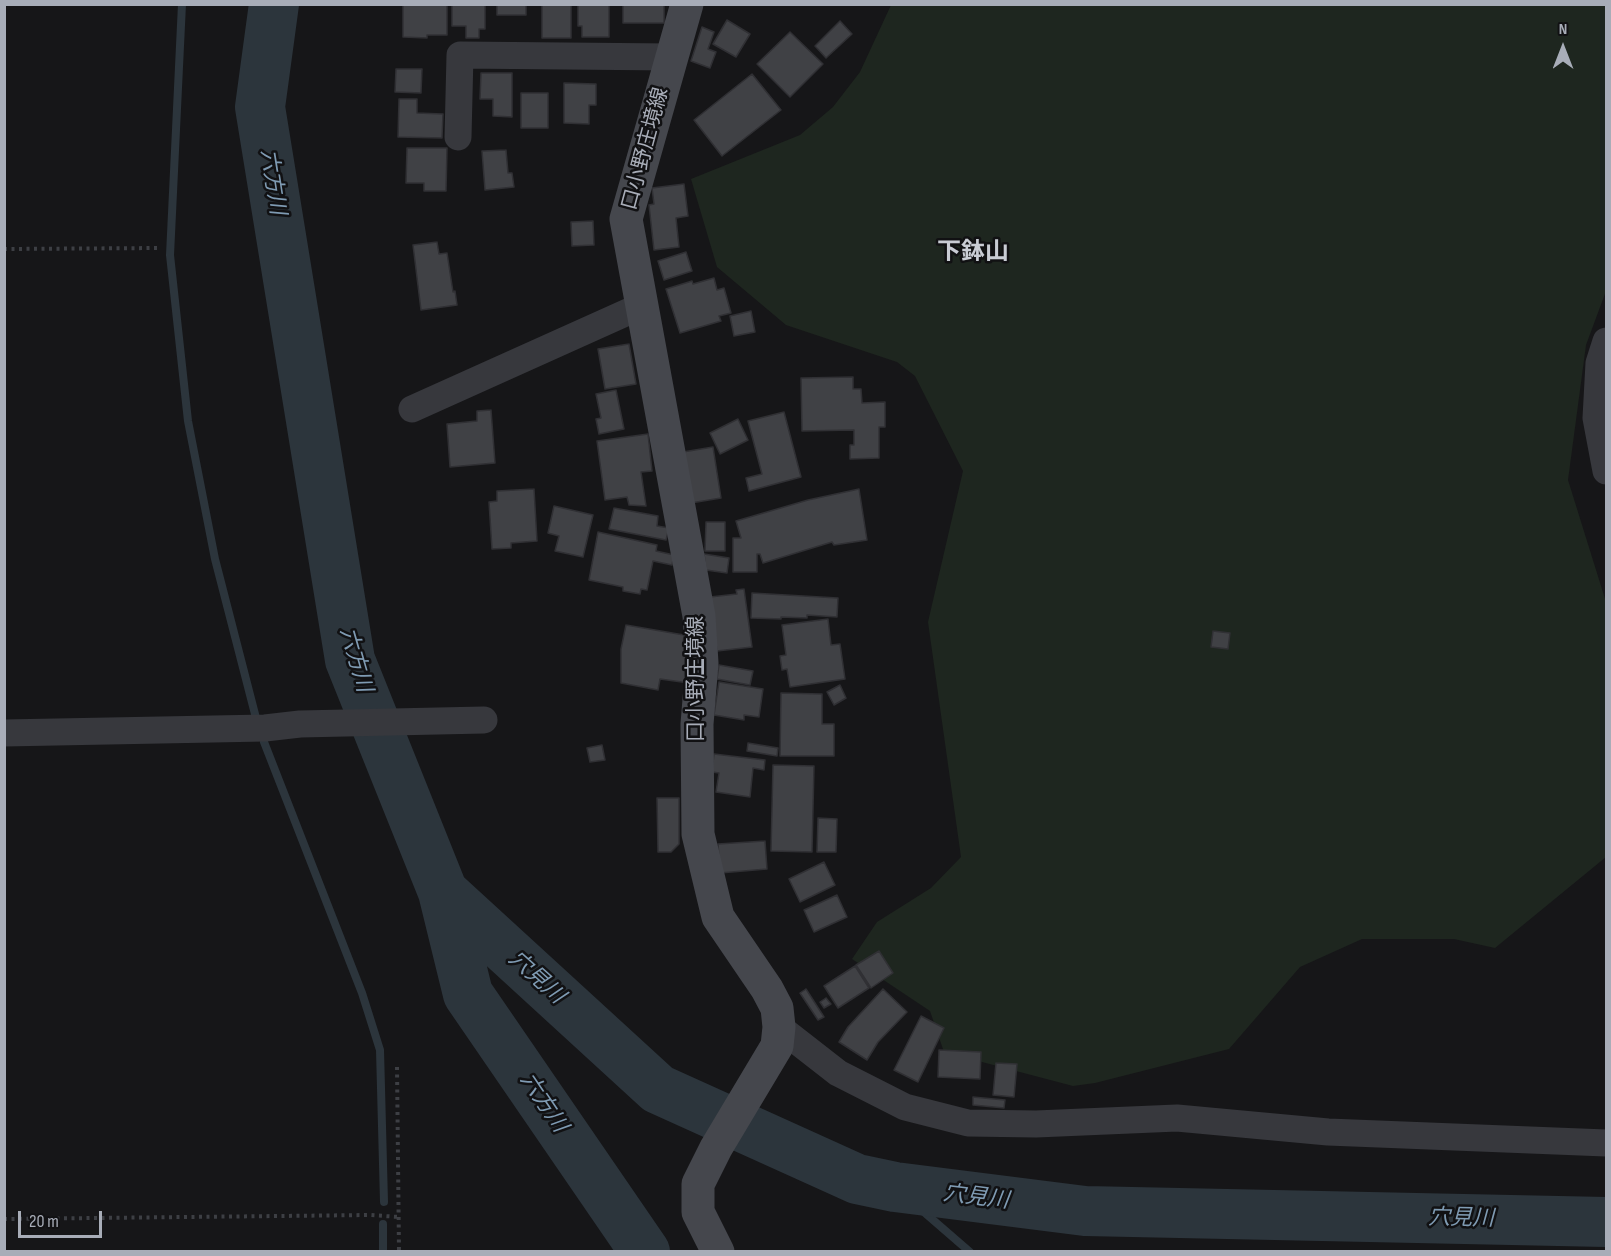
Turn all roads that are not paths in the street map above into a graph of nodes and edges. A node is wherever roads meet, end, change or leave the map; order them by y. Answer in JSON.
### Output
{"nodes":[{"id":1,"x":687,"y":4,"type":"edge"},
{"id":2,"x":671,"y":57,"type":"junction"},
{"id":3,"x":458,"y":137,"type":"dead end"},
{"id":4,"x":641,"y":306,"type":"junction"},
{"id":5,"x":1606,"y":341,"type":"edge"},
{"id":6,"x":412,"y":410,"type":"dead end"},
{"id":7,"x":1606,"y":471,"type":"edge"},
{"id":8,"x":484,"y":720,"type":"dead end"},
{"id":9,"x":4,"y":733,"type":"edge"},
{"id":10,"x":778,"y":1037,"type":"junction"},
{"id":11,"x":1606,"y":1143,"type":"edge"},
{"id":12,"x":718,"y":1251,"type":"edge"}],
"edges":[{"from":1,"to":2,"type":"main road","name":"口小野庄境線"},
{"from":2,"to":3,"type":"street"},
{"from":2,"to":4,"type":"main road","name":"口小野庄境線"},
{"from":4,"to":6,"type":"street"},
{"from":4,"to":10,"type":"main road","name":"口小野庄境線"},
{"from":5,"to":7,"type":"street"},
{"from":8,"to":9,"type":"street"},
{"from":10,"to":11,"type":"street"},
{"from":10,"to":12,"type":"main road"}]}
